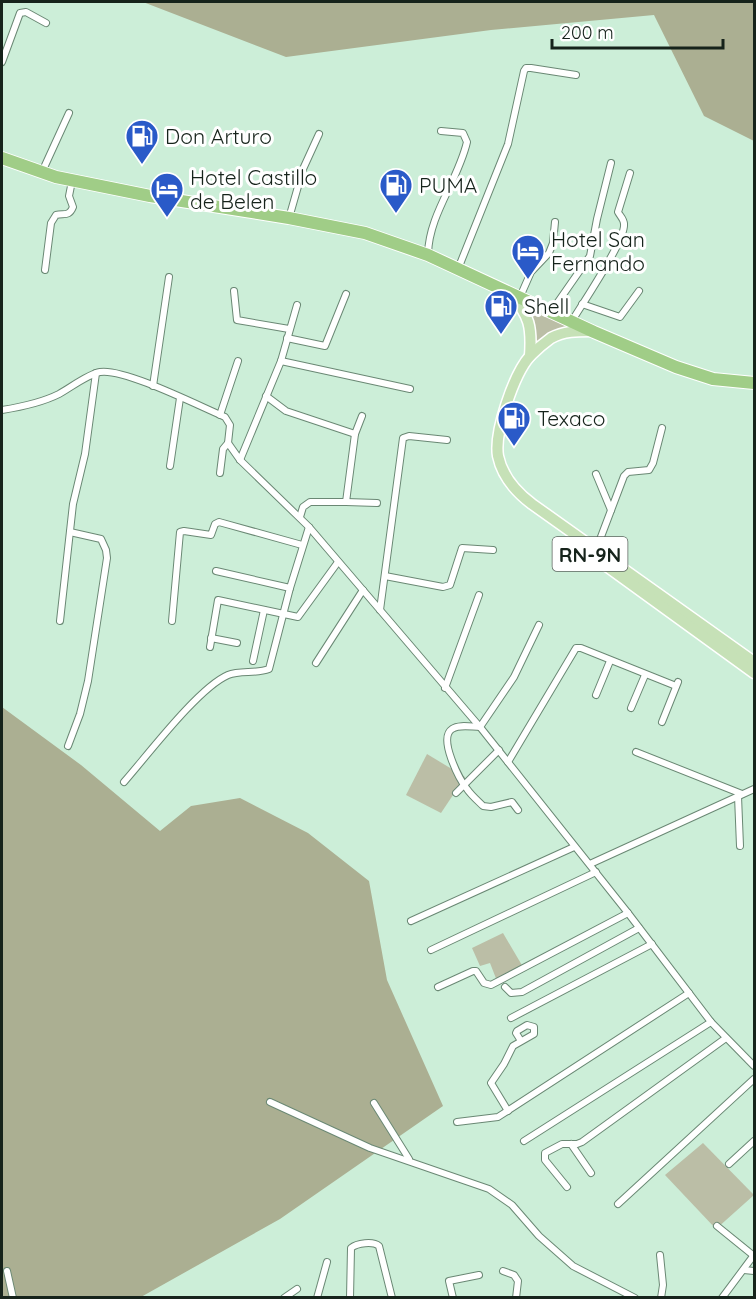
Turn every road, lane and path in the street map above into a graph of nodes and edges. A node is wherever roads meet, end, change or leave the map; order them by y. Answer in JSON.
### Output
{"nodes":[{"id":1,"x":46,"y":23,"type":"dead end"},
{"id":2,"x":2,"y":62,"type":"edge"},
{"id":3,"x":576,"y":75,"type":"dead end"},
{"id":4,"x":69,"y":113,"type":"dead end"},
{"id":5,"x":441,"y":131,"type":"dead end"},
{"id":6,"x":319,"y":134,"type":"dead end"},
{"id":7,"x":2,"y":158,"type":"edge"},
{"id":8,"x":611,"y":163,"type":"dead end"},
{"id":9,"x":42,"y":172,"type":"junction"},
{"id":10,"x":630,"y":173,"type":"dead end"},
{"id":11,"x":72,"y":180,"type":"junction"},
{"id":12,"x":289,"y":218,"type":"junction"},
{"id":13,"x":555,"y":222,"type":"dead end"},
{"id":14,"x":428,"y":255,"type":"junction"},
{"id":15,"x":458,"y":269,"type":"junction"},
{"id":16,"x":45,"y":270,"type":"dead end"},
{"id":17,"x":169,"y":277,"type":"dead end"},
{"id":18,"x":234,"y":291,"type":"dead end"},
{"id":19,"x":639,"y":291,"type":"dead end"},
{"id":20,"x":507,"y":292,"type":"junction"},
{"id":21,"x":346,"y":294,"type":"dead end"},
{"id":22,"x":520,"y":298,"type":"junction"},
{"id":23,"x":582,"y":304,"type":"junction"},
{"id":24,"x":297,"y":305,"type":"dead end"},
{"id":25,"x":551,"y":312,"type":"junction"},
{"id":26,"x":572,"y":322,"type":"junction"},
{"id":27,"x":289,"y":329,"type":"junction"},
{"id":28,"x":592,"y":331,"type":"junction"},
{"id":29,"x":287,"y":338,"type":"junction"},
{"id":30,"x":530,"y":356,"type":"junction"},
{"id":31,"x":238,"y":361,"type":"dead end"},
{"id":32,"x":281,"y":361,"type":"junction"},
{"id":33,"x":96,"y":373,"type":"junction"},
{"id":34,"x":754,"y":383,"type":"edge"},
{"id":35,"x":153,"y":386,"type":"junction"},
{"id":36,"x":410,"y":389,"type":"dead end"},
{"id":37,"x":266,"y":396,"type":"junction"},
{"id":38,"x":180,"y":398,"type":"junction"},
{"id":39,"x":507,"y":400,"type":"junction"},
{"id":40,"x":2,"y":410,"type":"edge"},
{"id":41,"x":220,"y":415,"type":"junction"},
{"id":42,"x":362,"y":416,"type":"dead end"},
{"id":43,"x":662,"y":428,"type":"dead end"},
{"id":44,"x":355,"y":434,"type":"junction"},
{"id":45,"x":447,"y":440,"type":"dead end"},
{"id":46,"x":228,"y":443,"type":"junction"},
{"id":47,"x":240,"y":460,"type":"junction"},
{"id":48,"x":170,"y":465,"type":"dead end"},
{"id":49,"x":220,"y":473,"type":"dead end"},
{"id":50,"x":596,"y":474,"type":"dead end"},
{"id":51,"x":346,"y":502,"type":"junction"},
{"id":52,"x":377,"y":503,"type":"dead end"},
{"id":53,"x":611,"y":510,"type":"junction"},
{"id":54,"x":300,"y":518,"type":"junction"},
{"id":55,"x":309,"y":527,"type":"junction"},
{"id":56,"x":70,"y":532,"type":"junction"},
{"id":57,"x":302,"y":545,"type":"junction"},
{"id":58,"x":493,"y":550,"type":"dead end"},
{"id":59,"x":596,"y":550,"type":"junction"},
{"id":60,"x":338,"y":562,"type":"junction"},
{"id":61,"x":216,"y":571,"type":"dead end"},
{"id":62,"x":385,"y":576,"type":"junction"},
{"id":63,"x":290,"y":588,"type":"junction"},
{"id":64,"x":363,"y":590,"type":"junction"},
{"id":65,"x":479,"y":595,"type":"dead end"},
{"id":66,"x":264,"y":610,"type":"junction"},
{"id":67,"x":380,"y":610,"type":"junction"},
{"id":68,"x":283,"y":614,"type":"junction"},
{"id":69,"x":60,"y":621,"type":"dead end"},
{"id":70,"x":172,"y":621,"type":"dead end"},
{"id":71,"x":539,"y":625,"type":"dead end"},
{"id":72,"x":211,"y":638,"type":"junction"},
{"id":73,"x":237,"y":643,"type":"dead end"},
{"id":74,"x":210,"y":646,"type":"dead end"},
{"id":75,"x":253,"y":661,"type":"dead end"},
{"id":76,"x":610,"y":661,"type":"junction"},
{"id":77,"x":754,"y":662,"type":"edge"},
{"id":78,"x":316,"y":663,"type":"dead end"},
{"id":79,"x":754,"y":674,"type":"edge"},
{"id":80,"x":645,"y":675,"type":"junction"},
{"id":81,"x":445,"y":688,"type":"junction"},
{"id":82,"x":596,"y":695,"type":"dead end"},
{"id":83,"x":631,"y":708,"type":"dead end"},
{"id":84,"x":662,"y":722,"type":"dead end"},
{"id":85,"x":480,"y":727,"type":"junction"},
{"id":86,"x":68,"y":746,"type":"dead end"},
{"id":87,"x":498,"y":750,"type":"junction"},
{"id":88,"x":636,"y":752,"type":"dead end"},
{"id":89,"x":507,"y":762,"type":"junction"},
{"id":90,"x":124,"y":782,"type":"dead end"},
{"id":91,"x":464,"y":785,"type":"junction"},
{"id":92,"x":754,"y":789,"type":"edge"},
{"id":93,"x":456,"y":793,"type":"dead end"},
{"id":94,"x":740,"y":795,"type":"junction"},
{"id":95,"x":518,"y":810,"type":"dead end"},
{"id":96,"x":740,"y":846,"type":"dead end"},
{"id":97,"x":574,"y":847,"type":"junction"},
{"id":98,"x":590,"y":864,"type":"junction"},
{"id":99,"x":596,"y":872,"type":"junction"},
{"id":100,"x":628,"y":913,"type":"junction"},
{"id":101,"x":411,"y":921,"type":"dead end"},
{"id":102,"x":639,"y":928,"type":"junction"},
{"id":103,"x":652,"y":944,"type":"junction"},
{"id":104,"x":430,"y":950,"type":"dead end"},
{"id":105,"x":438,"y":987,"type":"dead end"},
{"id":106,"x":505,"y":987,"type":"dead end"},
{"id":107,"x":689,"y":993,"type":"junction"},
{"id":108,"x":511,"y":1018,"type":"dead end"},
{"id":109,"x":711,"y":1022,"type":"junction"},
{"id":110,"x":726,"y":1038,"type":"junction"},
{"id":111,"x":521,"y":1041,"type":"dead end"},
{"id":112,"x":754,"y":1066,"type":"edge"},
{"id":113,"x":754,"y":1079,"type":"edge"},
{"id":114,"x":270,"y":1102,"type":"dead end"},
{"id":115,"x":374,"y":1103,"type":"dead end"},
{"id":116,"x":508,"y":1111,"type":"junction"},
{"id":117,"x":457,"y":1122,"type":"dead end"},
{"id":118,"x":524,"y":1141,"type":"dead end"},
{"id":119,"x":754,"y":1141,"type":"edge"},
{"id":120,"x":571,"y":1144,"type":"junction"},
{"id":121,"x":409,"y":1160,"type":"junction"},
{"id":122,"x":729,"y":1164,"type":"dead end"},
{"id":123,"x":591,"y":1173,"type":"dead end"},
{"id":124,"x":567,"y":1188,"type":"dead end"},
{"id":125,"x":618,"y":1204,"type":"dead end"},
{"id":126,"x":717,"y":1226,"type":"dead end"},
{"id":127,"x":660,"y":1255,"type":"dead end"},
{"id":128,"x":754,"y":1255,"type":"edge"},
{"id":129,"x":327,"y":1262,"type":"dead end"},
{"id":130,"x":744,"y":1270,"type":"junction"},
{"id":131,"x":7,"y":1271,"type":"dead end"},
{"id":132,"x":503,"y":1271,"type":"dead end"},
{"id":133,"x":754,"y":1271,"type":"edge"},
{"id":134,"x":479,"y":1275,"type":"dead end"},
{"id":135,"x":297,"y":1289,"type":"dead end"},
{"id":136,"x":13,"y":1298,"type":"edge"},
{"id":137,"x":284,"y":1298,"type":"edge"},
{"id":138,"x":317,"y":1298,"type":"edge"},
{"id":139,"x":350,"y":1298,"type":"edge"},
{"id":140,"x":392,"y":1298,"type":"edge"},
{"id":141,"x":453,"y":1298,"type":"edge"},
{"id":142,"x":516,"y":1298,"type":"edge"},
{"id":143,"x":635,"y":1298,"type":"edge"},
{"id":144,"x":661,"y":1298,"type":"edge"},
{"id":145,"x":722,"y":1298,"type":"edge"}],
"edges":[{"from":1,"to":2,"type":"street"},
{"from":3,"to":15,"type":"street"},
{"from":4,"to":9,"type":"street"},
{"from":5,"to":14,"type":"street"},
{"from":6,"to":12,"type":"street"},
{"from":7,"to":9,"type":"highway"},
{"from":8,"to":25,"type":"street"},
{"from":9,"to":11,"type":"highway"},
{"from":10,"to":23,"type":"street"},
{"from":11,"to":12,"type":"highway"},
{"from":11,"to":16,"type":"street"},
{"from":12,"to":14,"type":"highway"},
{"from":13,"to":22,"type":"street"},
{"from":14,"to":15,"type":"highway"},
{"from":15,"to":20,"type":"highway"},
{"from":17,"to":35,"type":"street"},
{"from":18,"to":27,"type":"street"},
{"from":19,"to":23,"type":"street"},
{"from":20,"to":22,"type":"highway"},
{"from":20,"to":30,"type":"main road","number":"RN-9N"},
{"from":21,"to":29,"type":"street"},
{"from":22,"to":25,"type":"highway"},
{"from":23,"to":26,"type":"street"},
{"from":24,"to":27,"type":"street"},
{"from":25,"to":26,"type":"highway"},
{"from":26,"to":28,"type":"highway"},
{"from":27,"to":29,"type":"street"},
{"from":28,"to":30,"type":"main road","number":"RN-9N"},
{"from":28,"to":34,"type":"highway"},
{"from":29,"to":32,"type":"street"},
{"from":30,"to":39,"type":"main road","number":"RN-9N"},
{"from":31,"to":41,"type":"street"},
{"from":32,"to":36,"type":"street"},
{"from":32,"to":37,"type":"street"},
{"from":33,"to":35,"type":"street"},
{"from":33,"to":40,"type":"street"},
{"from":33,"to":56,"type":"street"},
{"from":35,"to":38,"type":"street"},
{"from":37,"to":44,"type":"street"},
{"from":37,"to":47,"type":"street"},
{"from":38,"to":41,"type":"street"},
{"from":38,"to":48,"type":"street"},
{"from":39,"to":59,"type":"main road","number":"RN-9N"},
{"from":39,"to":79,"type":"main road","number":"RN-9N"},
{"from":41,"to":46,"type":"street"},
{"from":42,"to":44,"type":"street"},
{"from":43,"to":53,"type":"street"},
{"from":44,"to":51,"type":"street"},
{"from":45,"to":62,"type":"street"},
{"from":46,"to":47,"type":"street"},
{"from":46,"to":49,"type":"street"},
{"from":47,"to":54,"type":"street"},
{"from":50,"to":53,"type":"street"},
{"from":51,"to":52,"type":"street"},
{"from":51,"to":54,"type":"street"},
{"from":53,"to":59,"type":"street"},
{"from":54,"to":55,"type":"street"},
{"from":55,"to":57,"type":"street"},
{"from":55,"to":60,"type":"street"},
{"from":56,"to":69,"type":"street"},
{"from":56,"to":86,"type":"street"},
{"from":57,"to":63,"type":"street"},
{"from":57,"to":70,"type":"street"},
{"from":58,"to":62,"type":"street"},
{"from":59,"to":77,"type":"main road","number":"RN-9N"},
{"from":60,"to":64,"type":"street"},
{"from":60,"to":68,"type":"street"},
{"from":61,"to":63,"type":"street"},
{"from":62,"to":67,"type":"street"},
{"from":63,"to":68,"type":"street"},
{"from":64,"to":67,"type":"street"},
{"from":64,"to":78,"type":"street"},
{"from":65,"to":81,"type":"street"},
{"from":66,"to":68,"type":"street"},
{"from":66,"to":72,"type":"street"},
{"from":66,"to":75,"type":"street"},
{"from":67,"to":81,"type":"street"},
{"from":68,"to":90,"type":"street"},
{"from":71,"to":85,"type":"street"},
{"from":72,"to":73,"type":"street"},
{"from":72,"to":74,"type":"street"},
{"from":76,"to":80,"type":"street"},
{"from":76,"to":82,"type":"street"},
{"from":76,"to":89,"type":"street"},
{"from":80,"to":83,"type":"street"},
{"from":80,"to":84,"type":"street"},
{"from":81,"to":85,"type":"street"},
{"from":85,"to":87,"type":"street"},
{"from":85,"to":91,"type":"street"},
{"from":87,"to":89,"type":"street"},
{"from":87,"to":91,"type":"street"},
{"from":88,"to":94,"type":"street"},
{"from":89,"to":97,"type":"street"},
{"from":91,"to":93,"type":"street"},
{"from":91,"to":95,"type":"street"},
{"from":92,"to":94,"type":"street"},
{"from":94,"to":96,"type":"street"},
{"from":94,"to":98,"type":"street"},
{"from":97,"to":98,"type":"street"},
{"from":97,"to":101,"type":"street"},
{"from":98,"to":99,"type":"street"},
{"from":99,"to":100,"type":"street"},
{"from":99,"to":104,"type":"street"},
{"from":100,"to":102,"type":"street"},
{"from":100,"to":105,"type":"street"},
{"from":102,"to":103,"type":"street"},
{"from":102,"to":106,"type":"street"},
{"from":103,"to":107,"type":"street"},
{"from":103,"to":108,"type":"street"},
{"from":107,"to":109,"type":"street"},
{"from":107,"to":116,"type":"street"},
{"from":109,"to":110,"type":"street"},
{"from":109,"to":118,"type":"street"},
{"from":110,"to":112,"type":"street"},
{"from":110,"to":120,"type":"street"},
{"from":111,"to":116,"type":"street"},
{"from":113,"to":125,"type":"street"},
{"from":114,"to":121,"type":"street"},
{"from":115,"to":121,"type":"street"},
{"from":116,"to":117,"type":"street"},
{"from":119,"to":122,"type":"street"},
{"from":120,"to":123,"type":"street"},
{"from":120,"to":124,"type":"street"},
{"from":121,"to":143,"type":"street"},
{"from":126,"to":128,"type":"street"},
{"from":127,"to":144,"type":"street"},
{"from":128,"to":130,"type":"street"},
{"from":129,"to":138,"type":"street"},
{"from":130,"to":133,"type":"street"},
{"from":130,"to":145,"type":"street"},
{"from":131,"to":136,"type":"street"},
{"from":132,"to":142,"type":"street"},
{"from":134,"to":141,"type":"street"},
{"from":135,"to":137,"type":"street"},
{"from":139,"to":140,"type":"street"}]}
